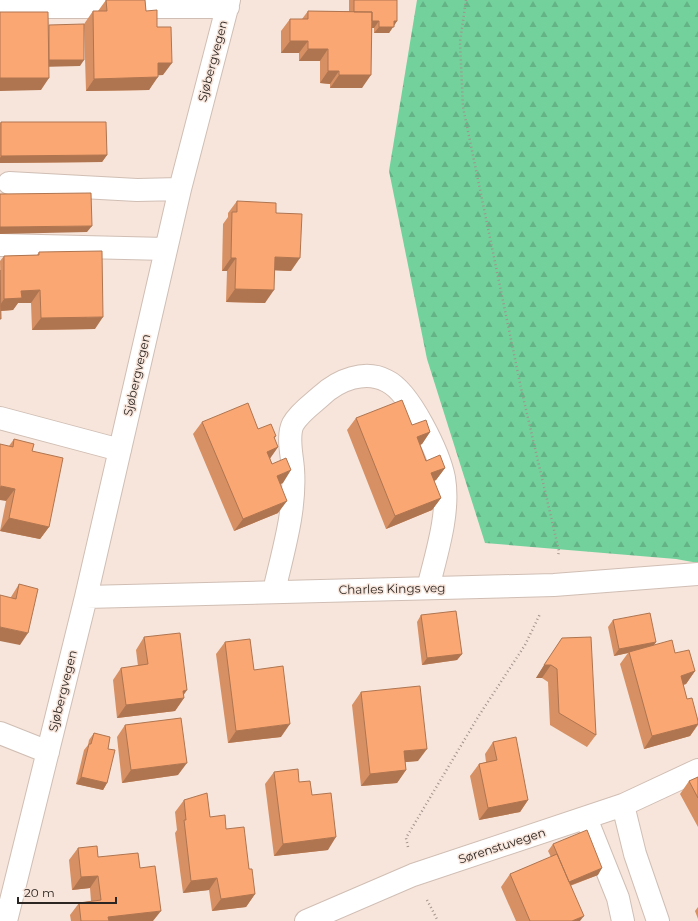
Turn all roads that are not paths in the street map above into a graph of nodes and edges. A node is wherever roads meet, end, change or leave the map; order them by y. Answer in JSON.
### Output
{"nodes":[{"id":1,"x":228,"y":3,"type":"edge"},
{"id":2,"x":0,"y":6,"type":"edge"},
{"id":3,"x":9,"y":183,"type":"dead end"},
{"id":4,"x":180,"y":189,"type":"junction"},
{"id":5,"x":0,"y":245,"type":"edge"},
{"id":6,"x":166,"y":250,"type":"junction"},
{"id":7,"x":0,"y":418,"type":"edge"},
{"id":8,"x":120,"y":450,"type":"junction"},
{"id":9,"x":698,"y":574,"type":"edge"},
{"id":10,"x":428,"y":588,"type":"junction"},
{"id":11,"x":274,"y":591,"type":"junction"},
{"id":12,"x":86,"y":597,"type":"junction"},
{"id":13,"x":0,"y":733,"type":"edge"},
{"id":14,"x":48,"y":752,"type":"junction"},
{"id":15,"x":698,"y":770,"type":"edge"},
{"id":16,"x":623,"y":804,"type":"junction"},
{"id":17,"x":586,"y":818,"type":"junction"},
{"id":18,"x":6,"y":921,"type":"edge"},
{"id":19,"x":306,"y":921,"type":"edge"},
{"id":20,"x":623,"y":921,"type":"edge"},
{"id":21,"x":658,"y":921,"type":"edge"}],
"edges":[{"from":1,"to":2,"type":"street"},
{"from":1,"to":4,"type":"street","name":"Sjøbergvegen"},
{"from":3,"to":4,"type":"street"},
{"from":4,"to":6,"type":"street","name":"Sjøbergvegen"},
{"from":5,"to":6,"type":"street"},
{"from":6,"to":8,"type":"street","name":"Sjøbergvegen"},
{"from":7,"to":8,"type":"street"},
{"from":8,"to":12,"type":"street","name":"Sjøbergvegen"},
{"from":9,"to":10,"type":"street","name":"Charles Kings veg"},
{"from":10,"to":11,"type":"street","name":"Charles Kings veg"},
{"from":10,"to":11,"type":"street"},
{"from":11,"to":12,"type":"street","name":"Charles Kings veg"},
{"from":12,"to":14,"type":"street","name":"Sjøbergvegen"},
{"from":13,"to":14,"type":"street"},
{"from":14,"to":18,"type":"street","name":"Sjøbergvegen"},
{"from":15,"to":16,"type":"street","name":"Sørenstuvegen"},
{"from":16,"to":17,"type":"street","name":"Sørenstuvegen"},
{"from":16,"to":21,"type":"street"},
{"from":17,"to":19,"type":"street","name":"Sørenstuvegen"},
{"from":17,"to":20,"type":"street"}]}
